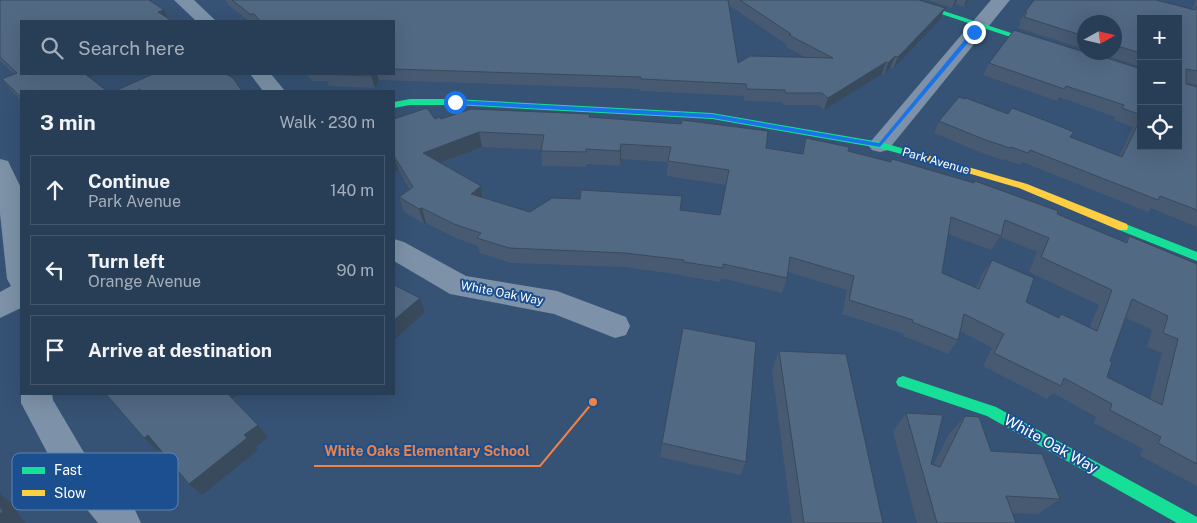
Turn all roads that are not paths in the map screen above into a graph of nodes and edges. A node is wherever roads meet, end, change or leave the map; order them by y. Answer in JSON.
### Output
{"nodes":[{"id":1,"x":903,"y":0,"type":"edge"},
{"id":2,"x":1001,"y":0,"type":"edge"},
{"id":3,"x":189,"y":1,"type":"edge"},
{"id":4,"x":206,"y":20,"type":"edge"},
{"id":5,"x":981,"y":25,"type":"junction"},
{"id":6,"x":1056,"y":49,"type":"edge"},
{"id":7,"x":261,"y":75,"type":"edge"},
{"id":8,"x":273,"y":90,"type":"edge"},
{"id":9,"x":395,"y":105,"type":"edge"},
{"id":10,"x":880,"y":145,"type":"junction"},
{"id":11,"x":0,"y":167,"type":"edge"},
{"id":12,"x":395,"y":251,"type":"edge"},
{"id":13,"x":1197,"y":258,"type":"edge"},
{"id":14,"x":20,"y":271,"type":"edge"},
{"id":15,"x":20,"y":295,"type":"edge"},
{"id":16,"x":0,"y":306,"type":"edge"},
{"id":17,"x":615,"y":326,"type":"dead end"},
{"id":18,"x":903,"y":382,"type":"dead end"},
{"id":19,"x":36,"y":395,"type":"edge"},
{"id":20,"x":64,"y":453,"type":"edge"},
{"id":21,"x":111,"y":510,"type":"edge"},
{"id":22,"x":122,"y":523,"type":"edge"},
{"id":23,"x":1192,"y":523,"type":"edge"}],
"edges":[{"from":1,"to":5,"type":"street"},
{"from":2,"to":5,"type":"street"},
{"from":3,"to":4,"type":"street"},
{"from":5,"to":6,"type":"street"},
{"from":5,"to":10,"type":"street"},
{"from":7,"to":8,"type":"street"},
{"from":9,"to":10,"type":"street","name":"Park Avenue"},
{"from":10,"to":13,"type":"street","name":"Park Avenue"},
{"from":11,"to":14,"type":"street"},
{"from":12,"to":17,"type":"street","name":"White Oak Way"},
{"from":15,"to":16,"type":"street"},
{"from":18,"to":23,"type":"street","name":"White Oak Way"},
{"from":19,"to":20,"type":"street"},
{"from":21,"to":22,"type":"street"}]}
